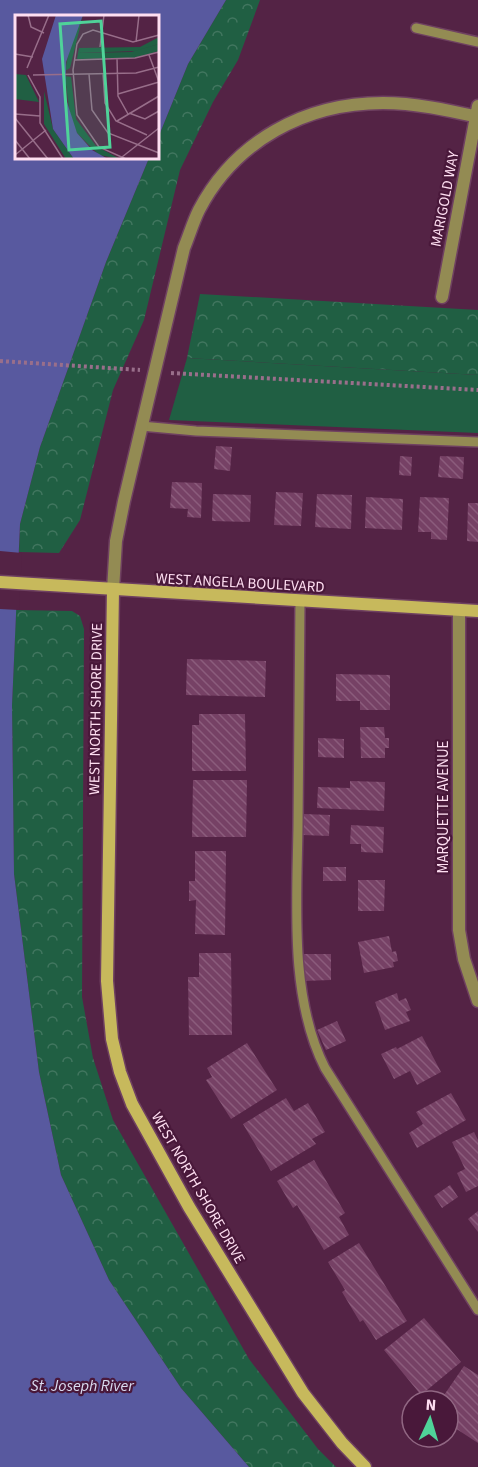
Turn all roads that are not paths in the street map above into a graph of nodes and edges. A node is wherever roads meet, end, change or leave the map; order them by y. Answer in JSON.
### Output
{"nodes":[{"id":1,"x":416,"y":28,"type":"dead end"},
{"id":2,"x":478,"y":42,"type":"edge"},
{"id":3,"x":477,"y":113,"type":"edge"},
{"id":4,"x":442,"y":297,"type":"dead end"},
{"id":5,"x":141,"y":426,"type":"junction"},
{"id":6,"x":478,"y":442,"type":"edge"},
{"id":7,"x":0,"y":582,"type":"edge"},
{"id":8,"x":113,"y":590,"type":"junction"},
{"id":9,"x":300,"y":601,"type":"junction"},
{"id":10,"x":459,"y":610,"type":"junction"},
{"id":11,"x":478,"y":611,"type":"edge"},
{"id":12,"x":478,"y":1001,"type":"edge"},
{"id":13,"x":478,"y":1310,"type":"edge"},
{"id":14,"x":365,"y":1467,"type":"edge"}],
"edges":[{"from":1,"to":2,"type":"lane"},
{"from":3,"to":4,"type":"street","name":"MARIGOLD WAY"},
{"from":3,"to":5,"type":"street","name":"WEST NORTH SHORE DRIVE"},
{"from":5,"to":6,"type":"lane"},
{"from":5,"to":8,"type":"street","name":"WEST NORTH SHORE DRIVE"},
{"from":7,"to":8,"type":"street","name":"WEST ANGELA BOULEVARD"},
{"from":8,"to":9,"type":"street","name":"WEST ANGELA BOULEVARD"},
{"from":8,"to":14,"type":"street","name":"WEST NORTH SHORE DRIVE"},
{"from":9,"to":10,"type":"street","name":"WEST ANGELA BOULEVARD"},
{"from":9,"to":13,"type":"lane"},
{"from":10,"to":11,"type":"street","name":"WEST ANGELA BOULEVARD"},
{"from":10,"to":12,"type":"street","name":"MARQUETTE AVENUE"}]}
